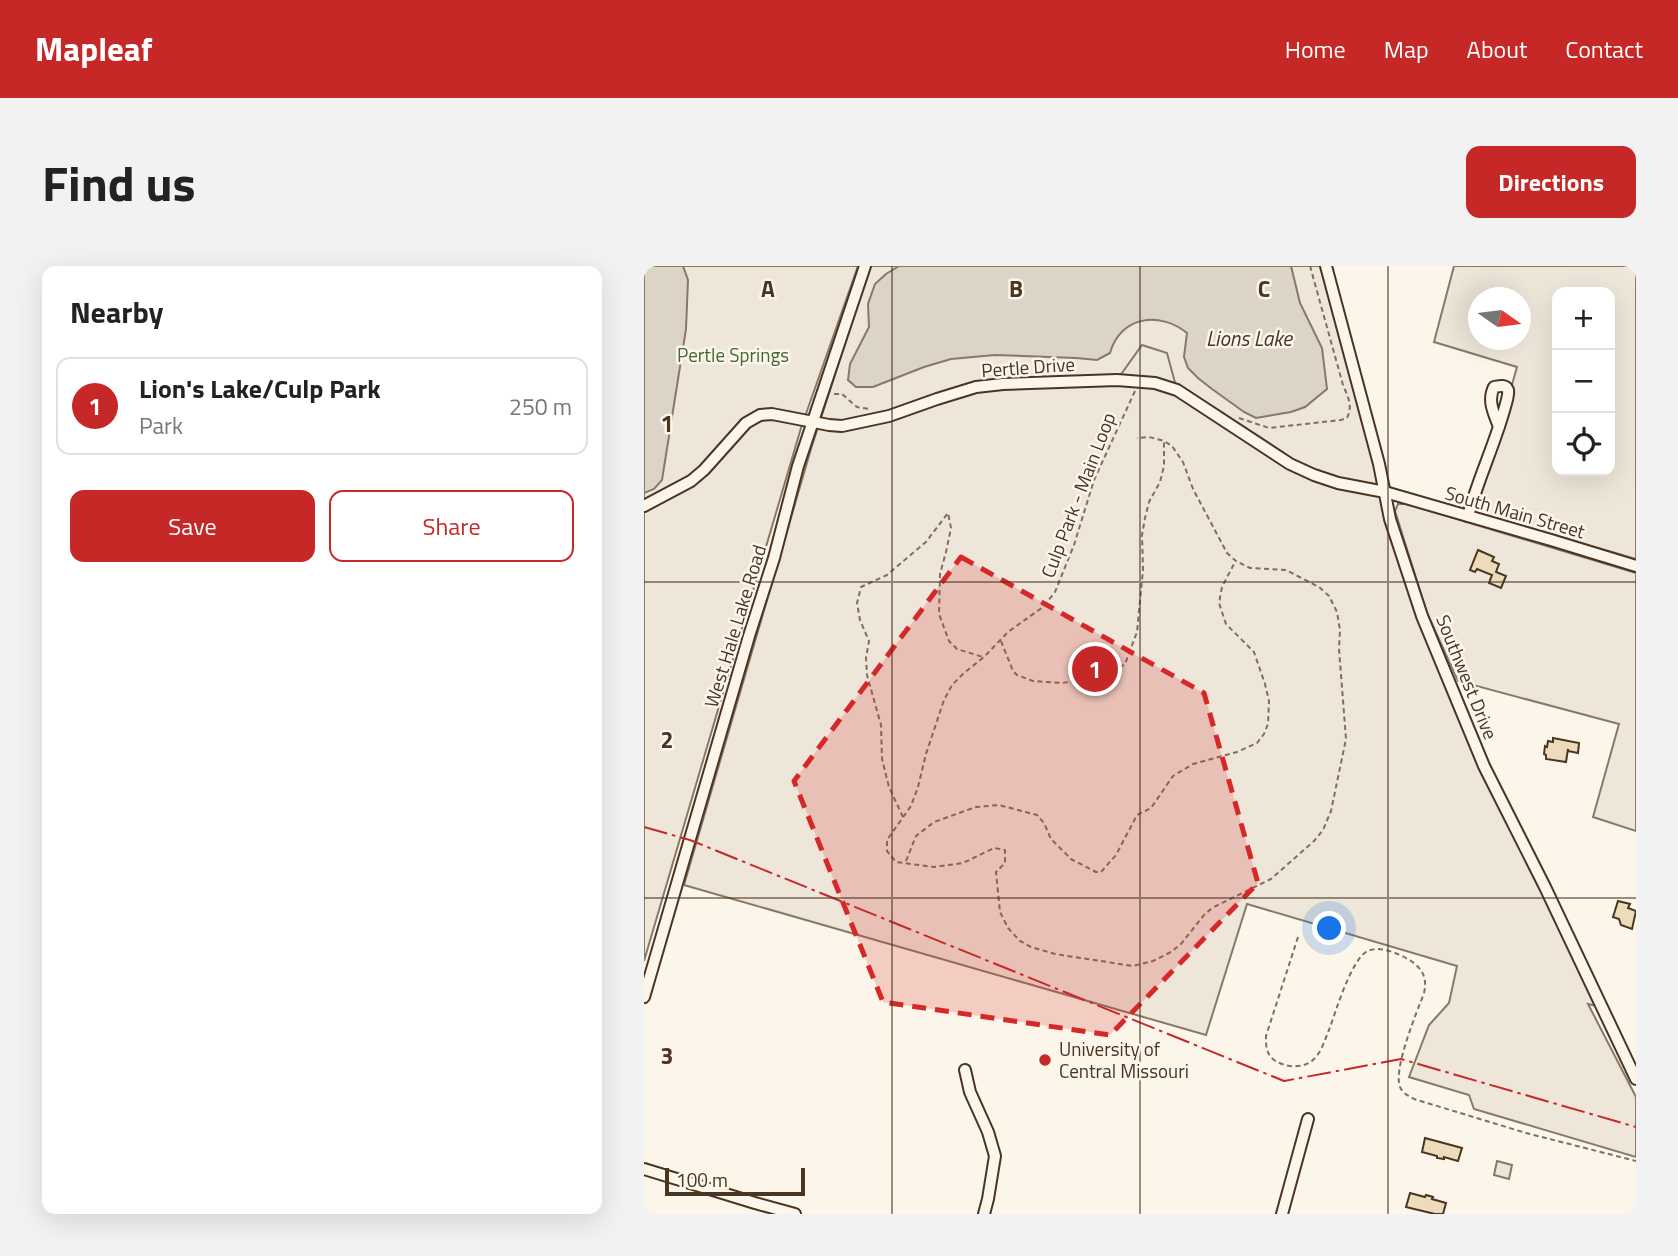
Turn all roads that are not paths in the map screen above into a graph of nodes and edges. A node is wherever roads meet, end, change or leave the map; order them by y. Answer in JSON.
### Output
{"nodes":[{"id":1,"x":865,"y":266,"type":"edge"},
{"id":2,"x":1326,"y":266,"type":"edge"},
{"id":3,"x":813,"y":421,"type":"junction"},
{"id":4,"x":1499,"y":427,"type":"dead end"},
{"id":5,"x":1385,"y":492,"type":"junction"},
{"id":6,"x":644,"y":506,"type":"edge"},
{"id":7,"x":1468,"y":516,"type":"junction"},
{"id":8,"x":1636,"y":566,"type":"edge"},
{"id":9,"x":644,"y":997,"type":"edge"},
{"id":10,"x":965,"y":1070,"type":"dead end"},
{"id":11,"x":1636,"y":1080,"type":"edge"},
{"id":12,"x":1308,"y":1119,"type":"dead end"},
{"id":13,"x":644,"y":1169,"type":"edge"},
{"id":14,"x":795,"y":1214,"type":"edge"},
{"id":15,"x":984,"y":1214,"type":"edge"},
{"id":16,"x":1282,"y":1214,"type":"edge"}],
"edges":[{"from":1,"to":3,"type":"street","name":"West Hale Lake Road"},
{"from":2,"to":5,"type":"street","name":"Southwest Drive"},
{"from":3,"to":5,"type":"street","name":"Pertle Drive"},
{"from":3,"to":6,"type":"street","name":"Pertle Drive"},
{"from":3,"to":9,"type":"street","name":"West Hale Lake Road"},
{"from":4,"to":7,"type":"street"},
{"from":5,"to":7,"type":"street","name":"South Main Street"},
{"from":5,"to":11,"type":"street","name":"Southwest Drive"},
{"from":7,"to":8,"type":"street","name":"South Main Street"},
{"from":10,"to":15,"type":"street"},
{"from":12,"to":16,"type":"street"},
{"from":13,"to":14,"type":"street"}]}
